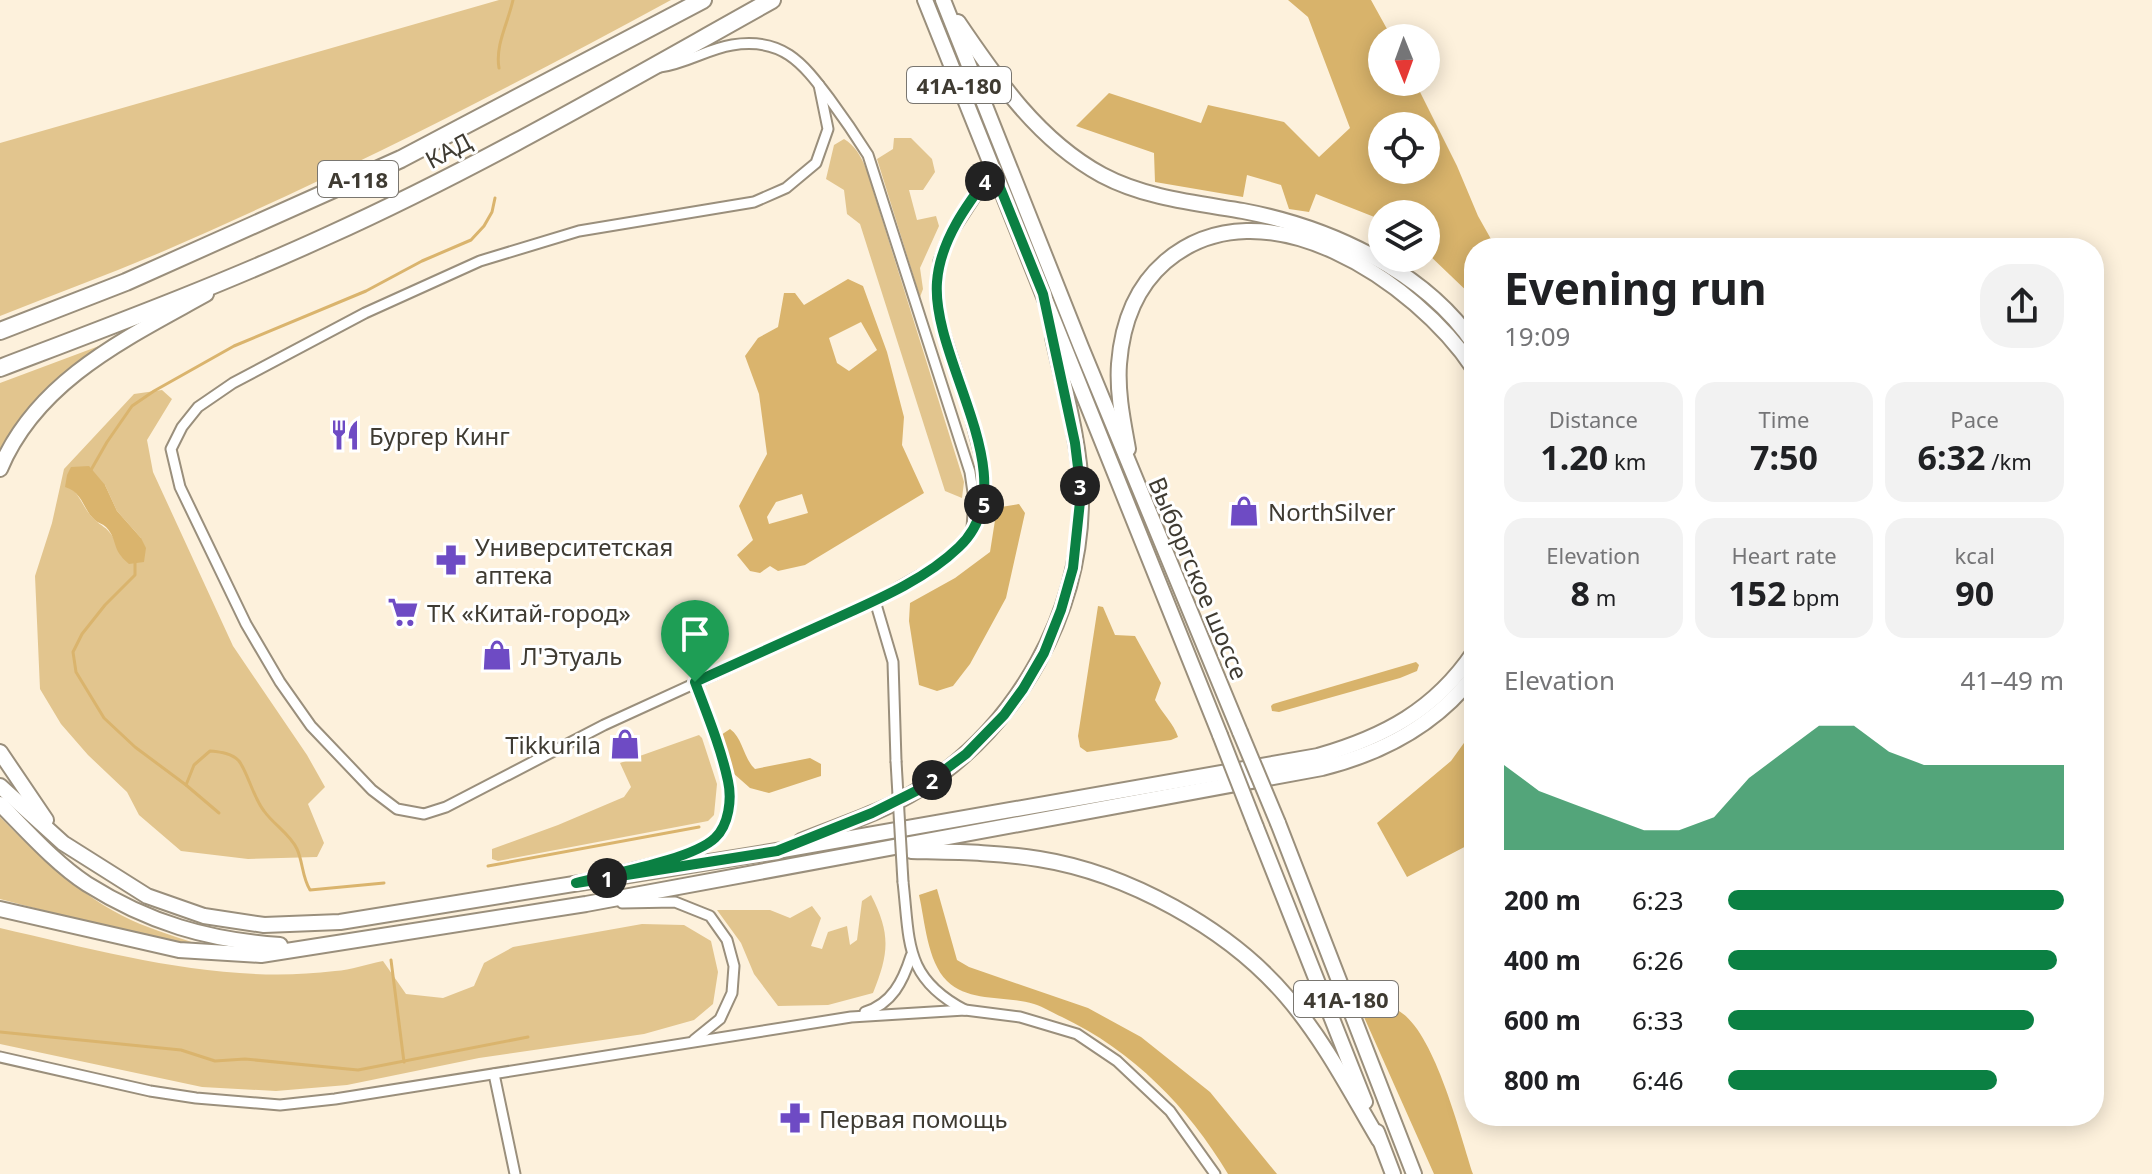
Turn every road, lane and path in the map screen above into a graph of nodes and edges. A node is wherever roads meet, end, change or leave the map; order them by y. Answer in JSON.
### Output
{"nodes":[{"id":1,"x":703,"y":0,"type":"edge"},
{"id":2,"x":772,"y":0,"type":"edge"},
{"id":3,"x":925,"y":0,"type":"edge"},
{"id":4,"x":944,"y":1,"type":"edge"},
{"id":5,"x":649,"y":68,"type":"junction"},
{"id":6,"x":819,"y":85,"type":"junction"},
{"id":7,"x":993,"y":170,"type":"junction"},
{"id":8,"x":248,"y":271,"type":"junction"},
{"id":9,"x":1043,"y":294,"type":"junction"},
{"id":10,"x":0,"y":331,"type":"edge"},
{"id":11,"x":1464,"y":332,"type":"edge"},
{"id":12,"x":1464,"y":355,"type":"edge"},
{"id":13,"x":0,"y":368,"type":"edge"},
{"id":14,"x":0,"y":469,"type":"edge"},
{"id":15,"x":1133,"y":477,"type":"junction"},
{"id":16,"x":972,"y":532,"type":"junction"},
{"id":17,"x":875,"y":601,"type":"junction"},
{"id":18,"x":1464,"y":665,"type":"edge"},
{"id":19,"x":695,"y":682,"type":"junction"},
{"id":20,"x":1464,"y":686,"type":"edge"},
{"id":21,"x":0,"y":752,"type":"edge"},
{"id":22,"x":0,"y":786,"type":"edge"},
{"id":23,"x":0,"y":804,"type":"edge"},
{"id":24,"x":63,"y":843,"type":"junction"},
{"id":25,"x":882,"y":850,"type":"junction"},
{"id":26,"x":777,"y":851,"type":"junction"},
{"id":27,"x":576,"y":883,"type":"junction"},
{"id":28,"x":586,"y":904,"type":"junction"},
{"id":29,"x":0,"y":909,"type":"edge"},
{"id":30,"x":307,"y":947,"type":"junction"},
{"id":31,"x":911,"y":956,"type":"junction"},
{"id":32,"x":965,"y":1010,"type":"junction"},
{"id":33,"x":851,"y":1017,"type":"junction"},
{"id":34,"x":692,"y":1042,"type":"junction"},
{"id":35,"x":0,"y":1057,"type":"edge"},
{"id":36,"x":494,"y":1074,"type":"junction"},
{"id":37,"x":1379,"y":1140,"type":"junction"},
{"id":38,"x":515,"y":1174,"type":"edge"},
{"id":39,"x":1215,"y":1174,"type":"edge"},
{"id":40,"x":1393,"y":1174,"type":"edge"},
{"id":41,"x":1414,"y":1174,"type":"edge"}],
"edges":[{"from":1,"to":10,"type":"highway","name":"КАД","number":"А-118"},
{"from":2,"to":5,"type":"highway","name":"КАД","number":"А-118"},
{"from":3,"to":7,"type":"main road","name":"Выборгское шоссе","number":"41А-180"},
{"from":4,"to":11,"type":"main road"},
{"from":4,"to":15,"type":"main road","name":"Выборгское шоссе","number":"41А-180"},
{"from":5,"to":6,"type":"street"},
{"from":5,"to":8,"type":"highway","name":"КАД","number":"А-118"},
{"from":6,"to":16,"type":"street"},
{"from":6,"to":19,"type":"street"},
{"from":7,"to":9,"type":"main road","name":"Выборгское шоссе","number":"41А-180"},
{"from":7,"to":16,"type":"street"},
{"from":8,"to":13,"type":"highway","name":"КАД","number":"А-118"},
{"from":8,"to":14,"type":"main road"},
{"from":9,"to":26,"type":"main road"},
{"from":9,"to":37,"type":"main road","name":"Выборгское шоссе","number":"41А-180","bridge":true},
{"from":12,"to":15,"type":"main road"},
{"from":15,"to":41,"type":"main road","name":"Выборгское шоссе","number":"41А-180","bridge":true},
{"from":16,"to":17,"type":"street"},
{"from":17,"to":19,"type":"street"},
{"from":17,"to":31,"type":"street","bridge":true},
{"from":18,"to":26,"type":"main road"},
{"from":19,"to":27,"type":"street"},
{"from":20,"to":25,"type":"main road"},
{"from":21,"to":24,"type":"main road"},
{"from":22,"to":24,"type":"main road"},
{"from":23,"to":30,"type":"main road"},
{"from":24,"to":27,"type":"main road"},
{"from":25,"to":28,"type":"main road"},
{"from":25,"to":37,"type":"main road"},
{"from":26,"to":27,"type":"main road"},
{"from":28,"to":30,"type":"main road"},
{"from":28,"to":34,"type":"street"},
{"from":29,"to":30,"type":"main road"},
{"from":31,"to":32,"type":"street"},
{"from":31,"to":33,"type":"street"},
{"from":32,"to":33,"type":"street"},
{"from":32,"to":39,"type":"street"},
{"from":33,"to":34,"type":"street"},
{"from":34,"to":36,"type":"street"},
{"from":35,"to":36,"type":"street"},
{"from":36,"to":38,"type":"street"},
{"from":37,"to":40,"type":"main road","name":"Выборгское шоссе","number":"41А-180"}]}
